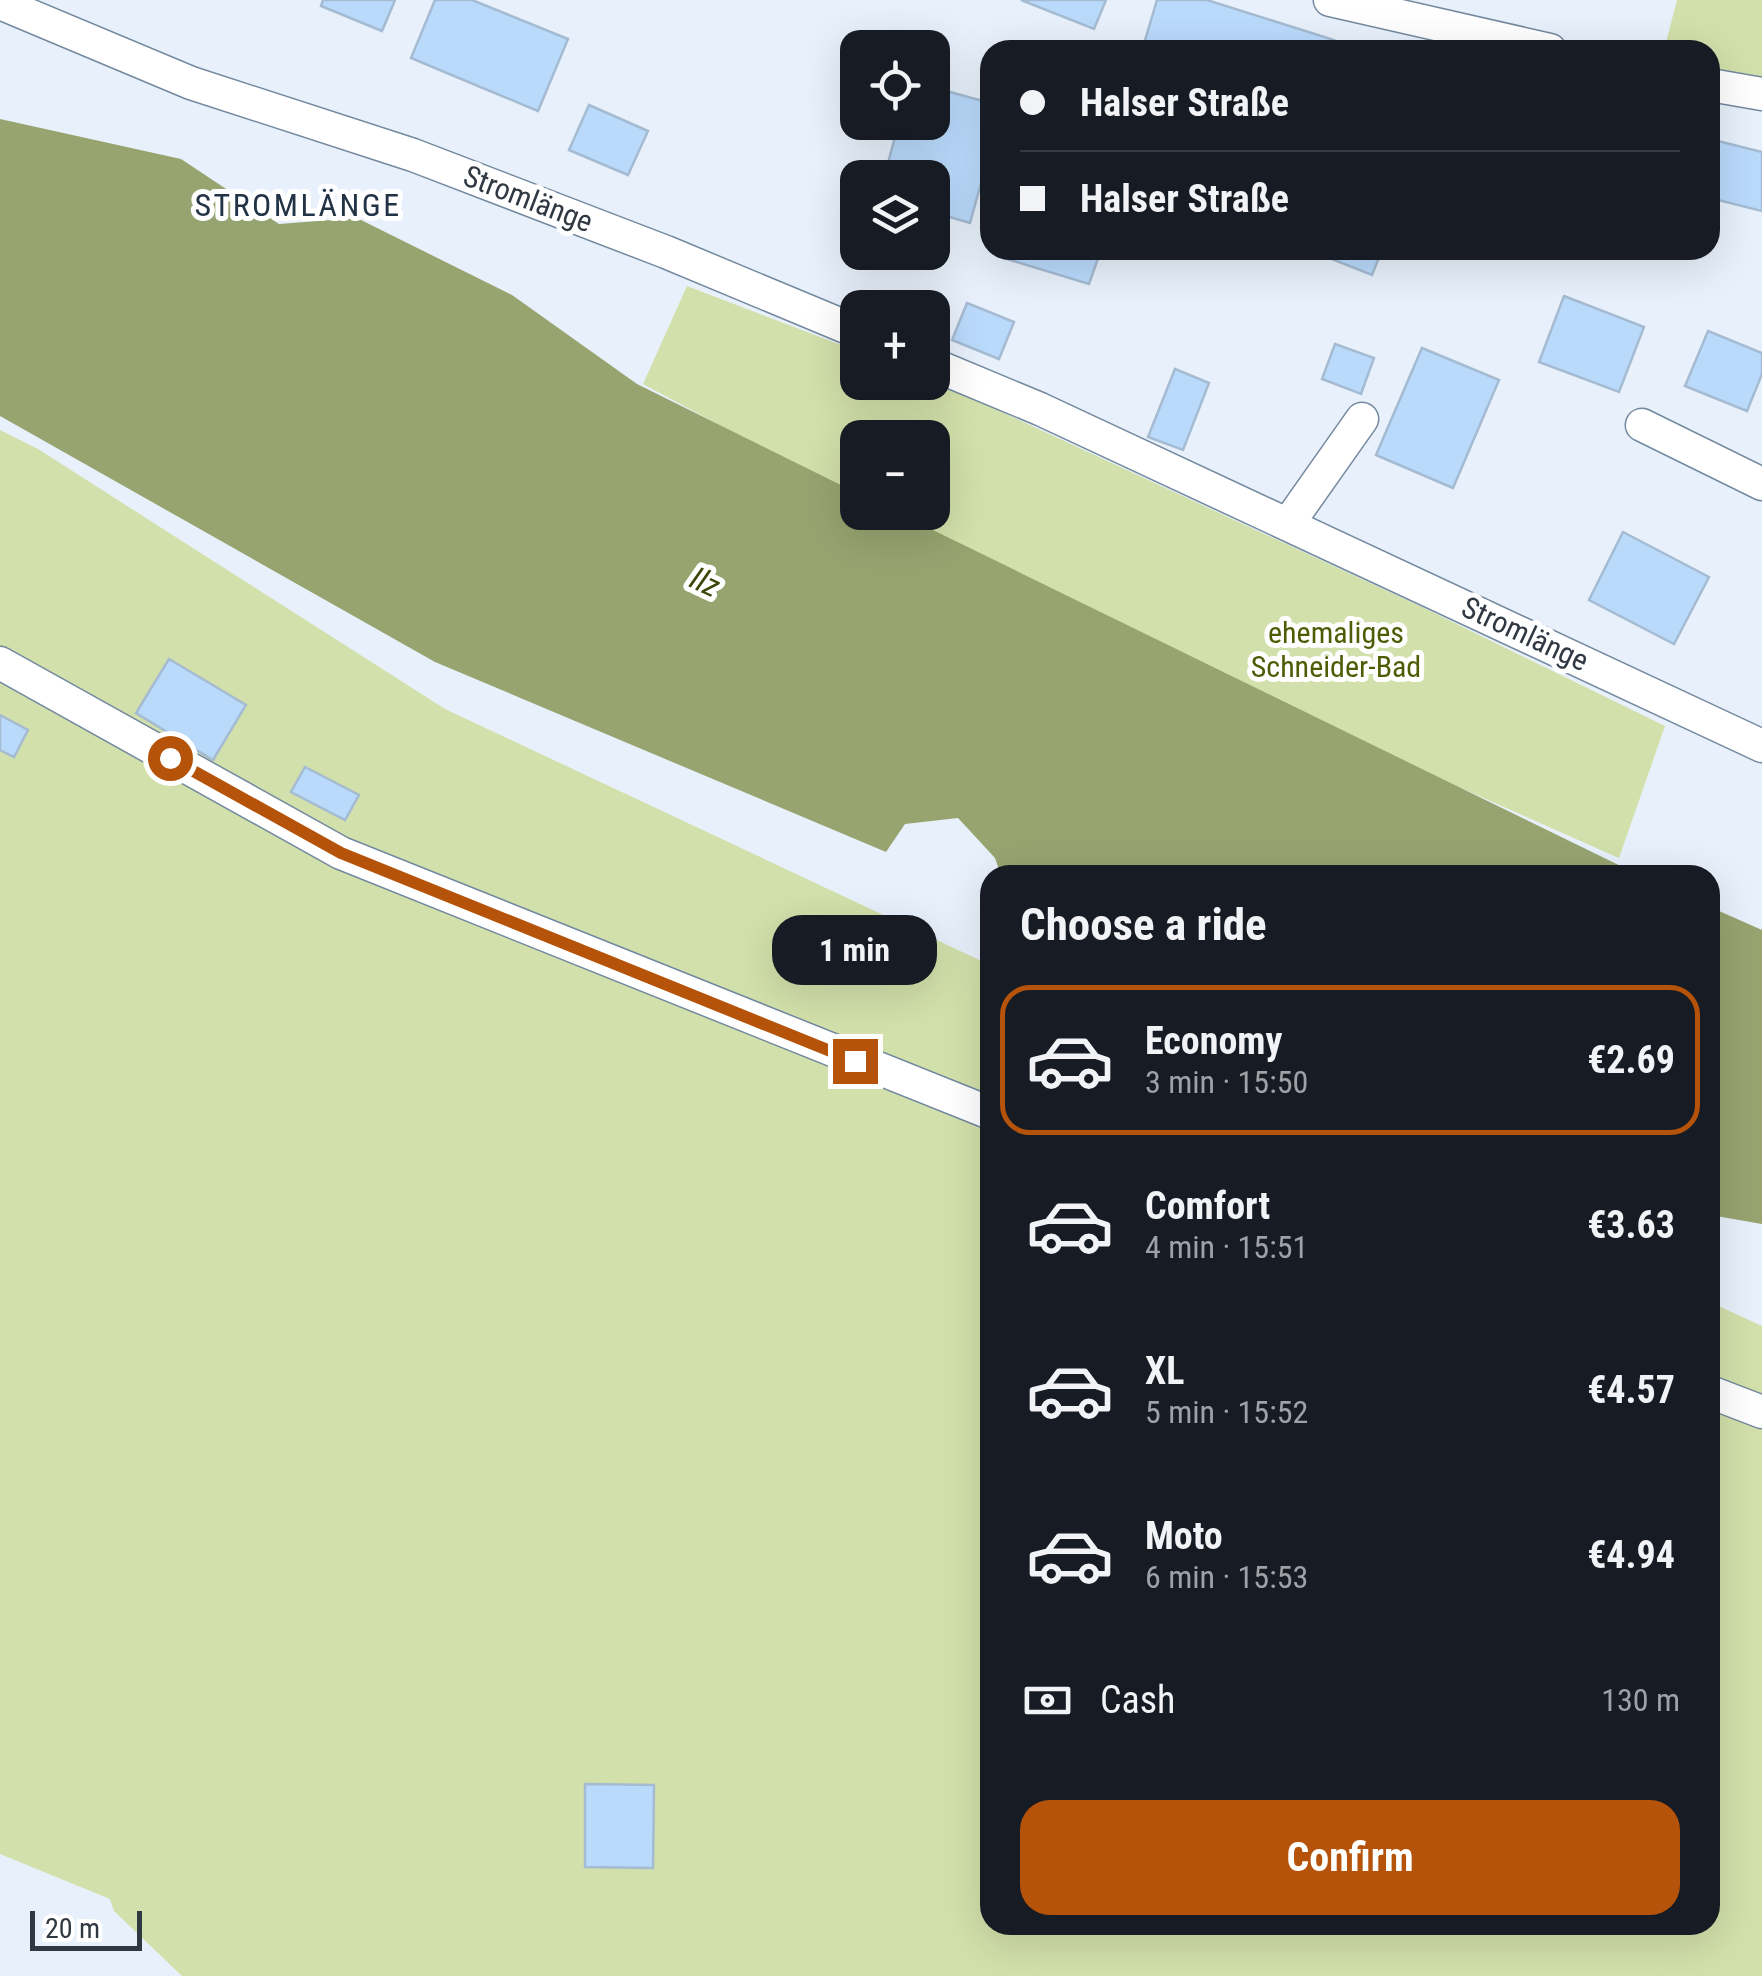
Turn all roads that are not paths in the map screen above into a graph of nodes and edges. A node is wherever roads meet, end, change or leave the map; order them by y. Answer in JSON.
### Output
{"nodes":[{"id":1,"x":1330,"y":0,"type":"edge"},
{"id":2,"x":0,"y":3,"type":"edge"},
{"id":3,"x":1506,"y":40,"type":"edge"},
{"id":4,"x":1720,"y":87,"type":"edge"},
{"id":5,"x":1762,"y":94,"type":"edge"},
{"id":6,"x":840,"y":324,"type":"edge"},
{"id":7,"x":950,"y":372,"type":"edge"},
{"id":8,"x":1362,"y":419,"type":"dead end"},
{"id":9,"x":1642,"y":426,"type":"dead end"},
{"id":10,"x":1762,"y":484,"type":"edge"},
{"id":11,"x":1288,"y":524,"type":"junction"},
{"id":12,"x":0,"y":663,"type":"edge"},
{"id":13,"x":1762,"y":746,"type":"edge"},
{"id":14,"x":980,"y":1110,"type":"edge"},
{"id":15,"x":1720,"y":1396,"type":"edge"},
{"id":16,"x":1762,"y":1412,"type":"edge"}],
"edges":[{"from":1,"to":3,"type":"street"},
{"from":2,"to":6,"type":"street","name":"Stromlänge"},
{"from":4,"to":5,"type":"street"},
{"from":7,"to":11,"type":"street","name":"Stromlänge"},
{"from":8,"to":11,"type":"street"},
{"from":9,"to":10,"type":"street"},
{"from":11,"to":13,"type":"street","name":"Stromlänge"},
{"from":12,"to":14,"type":"street"},
{"from":15,"to":16,"type":"street"}]}
